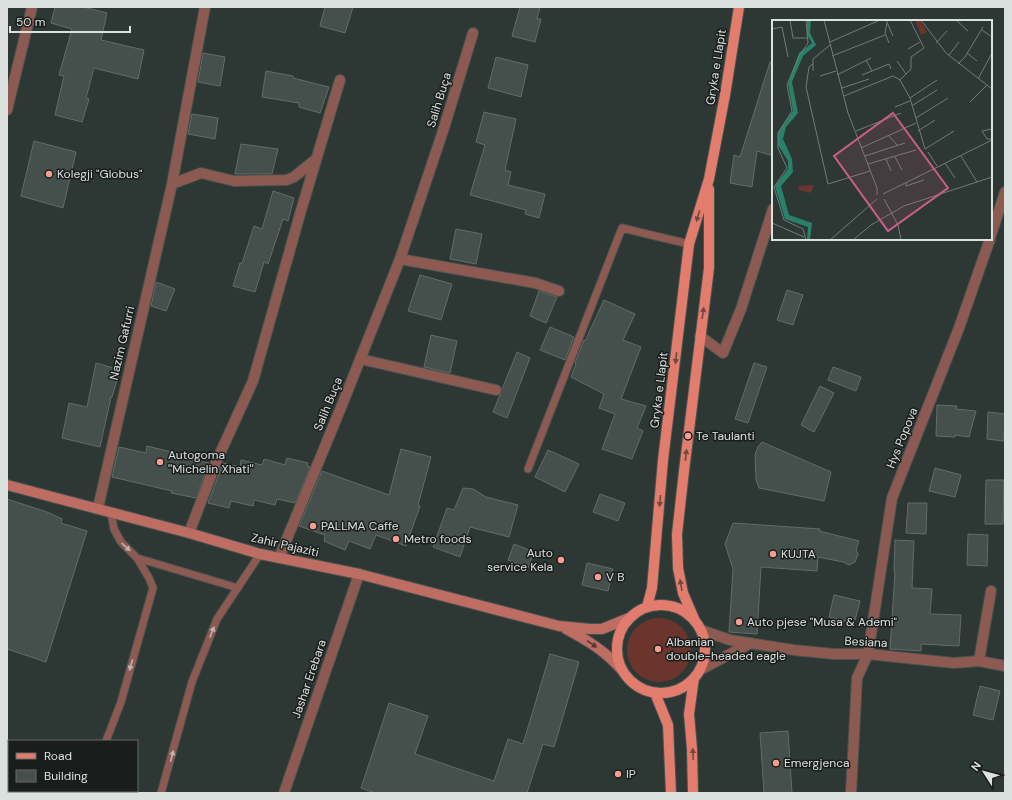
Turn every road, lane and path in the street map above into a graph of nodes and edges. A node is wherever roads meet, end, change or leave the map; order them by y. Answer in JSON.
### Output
{"nodes":[{"id":1,"x":32,"y":7,"type":"edge"},
{"id":2,"x":205,"y":7,"type":"edge"},
{"id":3,"x":739,"y":7,"type":"edge"},
{"id":4,"x":472,"y":36,"type":"dead end"},
{"id":5,"x":340,"y":80,"type":"dead end"},
{"id":6,"x":7,"y":110,"type":"edge"},
{"id":7,"x":315,"y":160,"type":"junction"},
{"id":8,"x":709,"y":179,"type":"junction"},
{"id":9,"x":172,"y":184,"type":"junction"},
{"id":10,"x":1005,"y":192,"type":"edge"},
{"id":11,"x":772,"y":212,"type":"edge"},
{"id":12,"x":992,"y":232,"type":"edge"},
{"id":13,"x":990,"y":240,"type":"edge"},
{"id":14,"x":689,"y":244,"type":"junction"},
{"id":15,"x":400,"y":259,"type":"junction"},
{"id":16,"x":559,"y":291,"type":"dead end"},
{"id":17,"x":700,"y":336,"type":"junction"},
{"id":18,"x":360,"y":359,"type":"junction"},
{"id":19,"x":496,"y":390,"type":"dead end"},
{"id":20,"x":528,"y":469,"type":"dead end"},
{"id":21,"x":7,"y":485,"type":"edge"},
{"id":22,"x":98,"y":508,"type":"junction"},
{"id":23,"x":111,"y":513,"type":"junction"},
{"id":24,"x":189,"y":533,"type":"junction"},
{"id":25,"x":260,"y":554,"type":"junction"},
{"id":26,"x":137,"y":558,"type":"junction"},
{"id":27,"x":279,"y":558,"type":"junction"},
{"id":28,"x":359,"y":574,"type":"junction"},
{"id":29,"x":238,"y":588,"type":"junction"},
{"id":30,"x":991,"y":591,"type":"dead end"},
{"id":31,"x":647,"y":607,"type":"junction"},
{"id":32,"x":629,"y":618,"type":"junction"},
{"id":33,"x":698,"y":625,"type":"junction"},
{"id":34,"x":558,"y":626,"type":"junction"},
{"id":35,"x":751,"y":643,"type":"junction"},
{"id":36,"x":868,"y":654,"type":"junction"},
{"id":37,"x":979,"y":661,"type":"junction"},
{"id":38,"x":1005,"y":666,"type":"edge"},
{"id":39,"x":621,"y":669,"type":"junction"},
{"id":40,"x":697,"y":674,"type":"junction"},
{"id":41,"x":655,"y":693,"type":"junction"},
{"id":42,"x":106,"y":740,"type":"edge"},
{"id":43,"x":161,"y":793,"type":"edge"},
{"id":44,"x":284,"y":793,"type":"edge"},
{"id":45,"x":671,"y":793,"type":"edge"},
{"id":46,"x":693,"y":793,"type":"edge"},
{"id":47,"x":851,"y":793,"type":"edge"}],
"edges":[{"from":1,"to":6,"type":"street"},
{"from":2,"to":9,"type":"street","name":"Nazim Gafurri"},
{"from":3,"to":8,"type":"main road","name":"Gryka e Llapit"},
{"from":4,"to":15,"type":"street","name":"Salih Buça"},
{"from":5,"to":7,"type":"street"},
{"from":7,"to":9,"type":"street"},
{"from":7,"to":24,"type":"street"},
{"from":8,"to":14,"type":"main road","name":"Gryka e Llapit","one_way":true},
{"from":17,"to":8,"type":"main road","name":"Gryka e Llapit","one_way":true},
{"from":9,"to":22,"type":"street","name":"Nazim Gafurri"},
{"from":10,"to":12,"type":"street"},
{"from":11,"to":17,"type":"street"},
{"from":13,"to":36,"type":"street","name":"Hys Popova"},
{"from":14,"to":20,"type":"lane"},
{"from":14,"to":31,"type":"main road","name":"Gryka e Llapit","one_way":true},
{"from":15,"to":16,"type":"street"},
{"from":15,"to":18,"type":"street","name":"Salih Buça"},
{"from":33,"to":17,"type":"main road","name":"Gryka e Llapit","one_way":true},
{"from":18,"to":19,"type":"street"},
{"from":18,"to":27,"type":"street","name":"Salih Buça"},
{"from":21,"to":22,"type":"main road","name":"Zahir Pajaziti"},
{"from":22,"to":23,"type":"main road","name":"Zahir Pajaziti"},
{"from":23,"to":24,"type":"main road","name":"Zahir Pajaziti"},
{"from":23,"to":26,"type":"lane","one_way":true},
{"from":24,"to":25,"type":"main road","name":"Zahir Pajaziti"},
{"from":25,"to":27,"type":"main road","name":"Zahir Pajaziti"},
{"from":25,"to":29,"type":"lane"},
{"from":26,"to":29,"type":"lane"},
{"from":26,"to":42,"type":"lane","one_way":true},
{"from":27,"to":28,"type":"main road","name":"Zahir Pajaziti"},
{"from":28,"to":34,"type":"main road","name":"Zahir Pajaziti"},
{"from":28,"to":44,"type":"street","name":"Jashar Erebara"},
{"from":43,"to":29,"type":"lane","one_way":true},
{"from":30,"to":37,"type":"street"},
{"from":31,"to":32,"type":"main road"},
{"from":31,"to":33,"type":"main road"},
{"from":32,"to":34,"type":"main road","name":"Zahir Pajaziti"},
{"from":32,"to":39,"type":"main road"},
{"from":33,"to":35,"type":"street","name":"Besiana"},
{"from":33,"to":40,"type":"main road"},
{"from":34,"to":39,"type":"main road","name":"Zahir Pajaziti","one_way":true},
{"from":35,"to":36,"type":"street","name":"Besiana"},
{"from":35,"to":40,"type":"street"},
{"from":36,"to":37,"type":"street","name":"Besiana"},
{"from":36,"to":47,"type":"street","name":"Hys Popova"},
{"from":37,"to":38,"type":"street","name":"Besiana"},
{"from":39,"to":41,"type":"main road"},
{"from":40,"to":41,"type":"main road"},
{"from":46,"to":40,"type":"main road","one_way":true},
{"from":41,"to":45,"type":"main road"}]}
